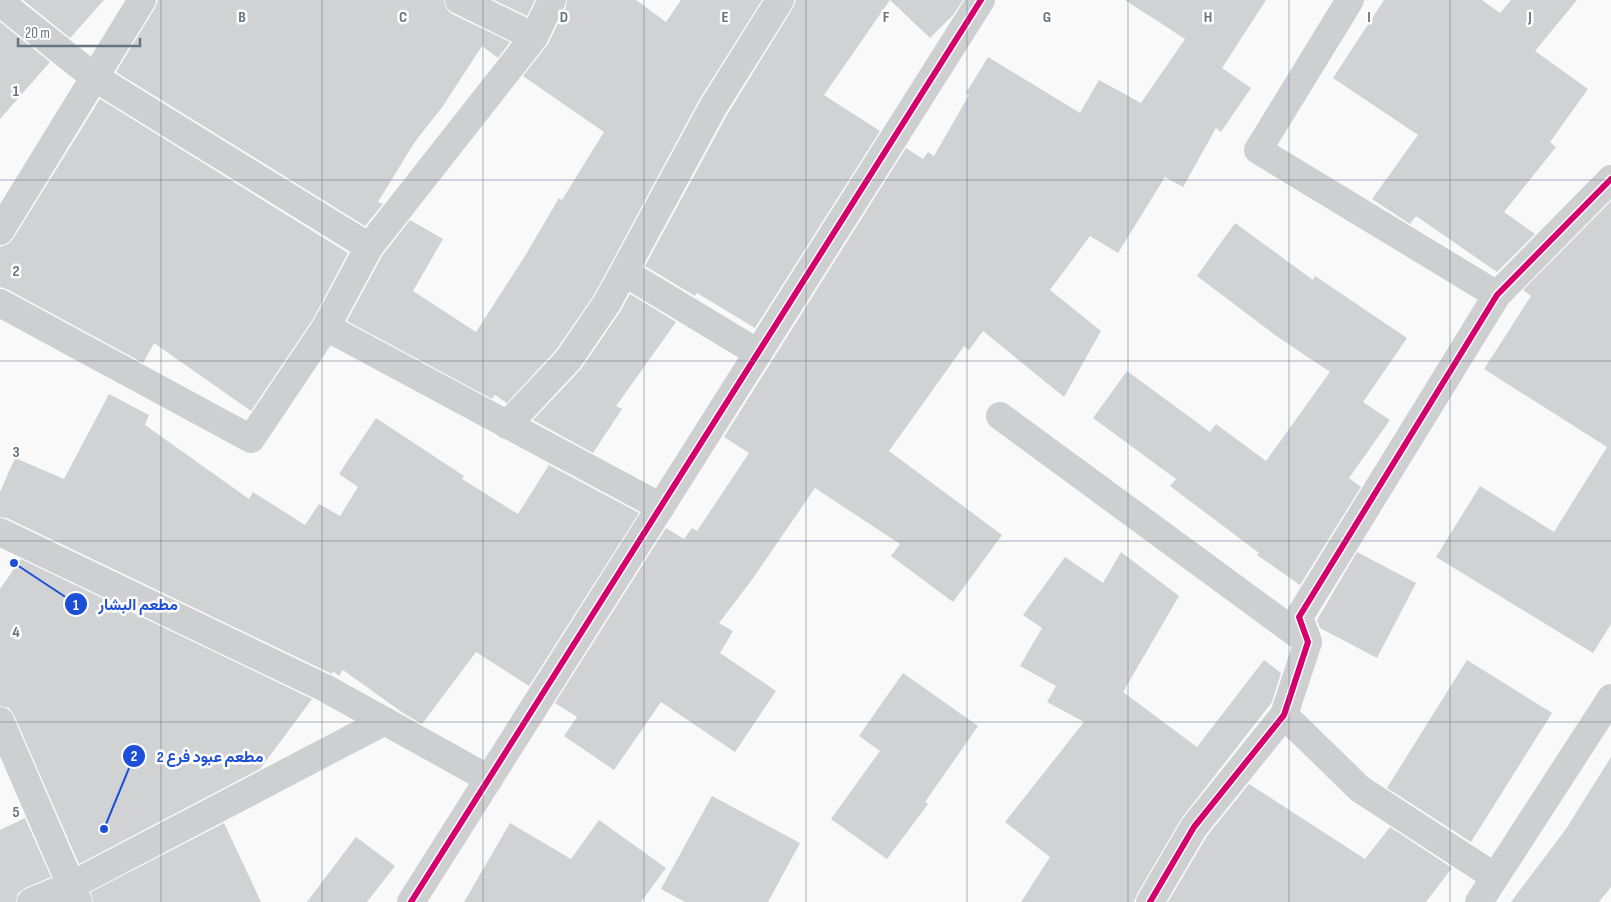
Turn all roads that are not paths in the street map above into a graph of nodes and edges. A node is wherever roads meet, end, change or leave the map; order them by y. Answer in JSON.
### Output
{"nodes":[{"id":1,"x":142,"y":0,"type":"edge"},
{"id":2,"x":459,"y":0,"type":"edge"},
{"id":3,"x":552,"y":0,"type":"edge"},
{"id":4,"x":780,"y":0,"type":"edge"},
{"id":5,"x":981,"y":0,"type":"edge"},
{"id":6,"x":1350,"y":0,"type":"edge"},
{"id":7,"x":0,"y":2,"type":"edge"},
{"id":8,"x":534,"y":37,"type":"junction"},
{"id":9,"x":94,"y":77,"type":"junction"},
{"id":10,"x":1611,"y":179,"type":"edge"},
{"id":11,"x":0,"y":231,"type":"edge"},
{"id":12,"x":369,"y":247,"type":"junction"},
{"id":13,"x":624,"y":272,"type":"junction"},
{"id":14,"x":1497,"y":295,"type":"junction"},
{"id":15,"x":0,"y":303,"type":"edge"},
{"id":16,"x":326,"y":327,"type":"junction"},
{"id":17,"x":758,"y":353,"type":"junction"},
{"id":18,"x":1000,"y":416,"type":"dead end"},
{"id":19,"x":506,"y":425,"type":"junction"},
{"id":20,"x":661,"y":507,"type":"junction"},
{"id":21,"x":0,"y":532,"type":"edge"},
{"id":22,"x":1308,"y":642,"type":"junction"},
{"id":23,"x":1611,"y":698,"type":"edge"},
{"id":24,"x":1284,"y":715,"type":"junction"},
{"id":25,"x":0,"y":721,"type":"edge"},
{"id":26,"x":385,"y":722,"type":"junction"},
{"id":27,"x":488,"y":780,"type":"junction"},
{"id":28,"x":1495,"y":878,"type":"junction"},
{"id":29,"x":75,"y":894,"type":"edge"},
{"id":30,"x":31,"y":902,"type":"edge"},
{"id":31,"x":411,"y":902,"type":"edge"},
{"id":32,"x":1150,"y":902,"type":"edge"},
{"id":33,"x":1479,"y":902,"type":"edge"}],
"edges":[{"from":1,"to":9,"type":"street"},
{"from":2,"to":8,"type":"street"},
{"from":3,"to":8,"type":"street"},
{"from":4,"to":13,"type":"street"},
{"from":5,"to":17,"type":"street"},
{"from":6,"to":14,"type":"street"},
{"from":7,"to":9,"type":"street"},
{"from":8,"to":12,"type":"street"},
{"from":9,"to":11,"type":"street"},
{"from":9,"to":12,"type":"street"},
{"from":10,"to":14,"type":"street"},
{"from":12,"to":16,"type":"street"},
{"from":13,"to":17,"type":"street"},
{"from":13,"to":19,"type":"street"},
{"from":14,"to":22,"type":"street"},
{"from":15,"to":16,"type":"street"},
{"from":16,"to":19,"type":"street"},
{"from":17,"to":20,"type":"street"},
{"from":18,"to":22,"type":"street"},
{"from":19,"to":20,"type":"street"},
{"from":20,"to":27,"type":"street"},
{"from":21,"to":26,"type":"street"},
{"from":22,"to":24,"type":"street"},
{"from":23,"to":28,"type":"street"},
{"from":24,"to":28,"type":"street"},
{"from":24,"to":32,"type":"street"},
{"from":25,"to":29,"type":"street"},
{"from":26,"to":27,"type":"street"},
{"from":26,"to":29,"type":"street"},
{"from":27,"to":31,"type":"street"},
{"from":28,"to":33,"type":"street"},
{"from":29,"to":30,"type":"street"}]}
